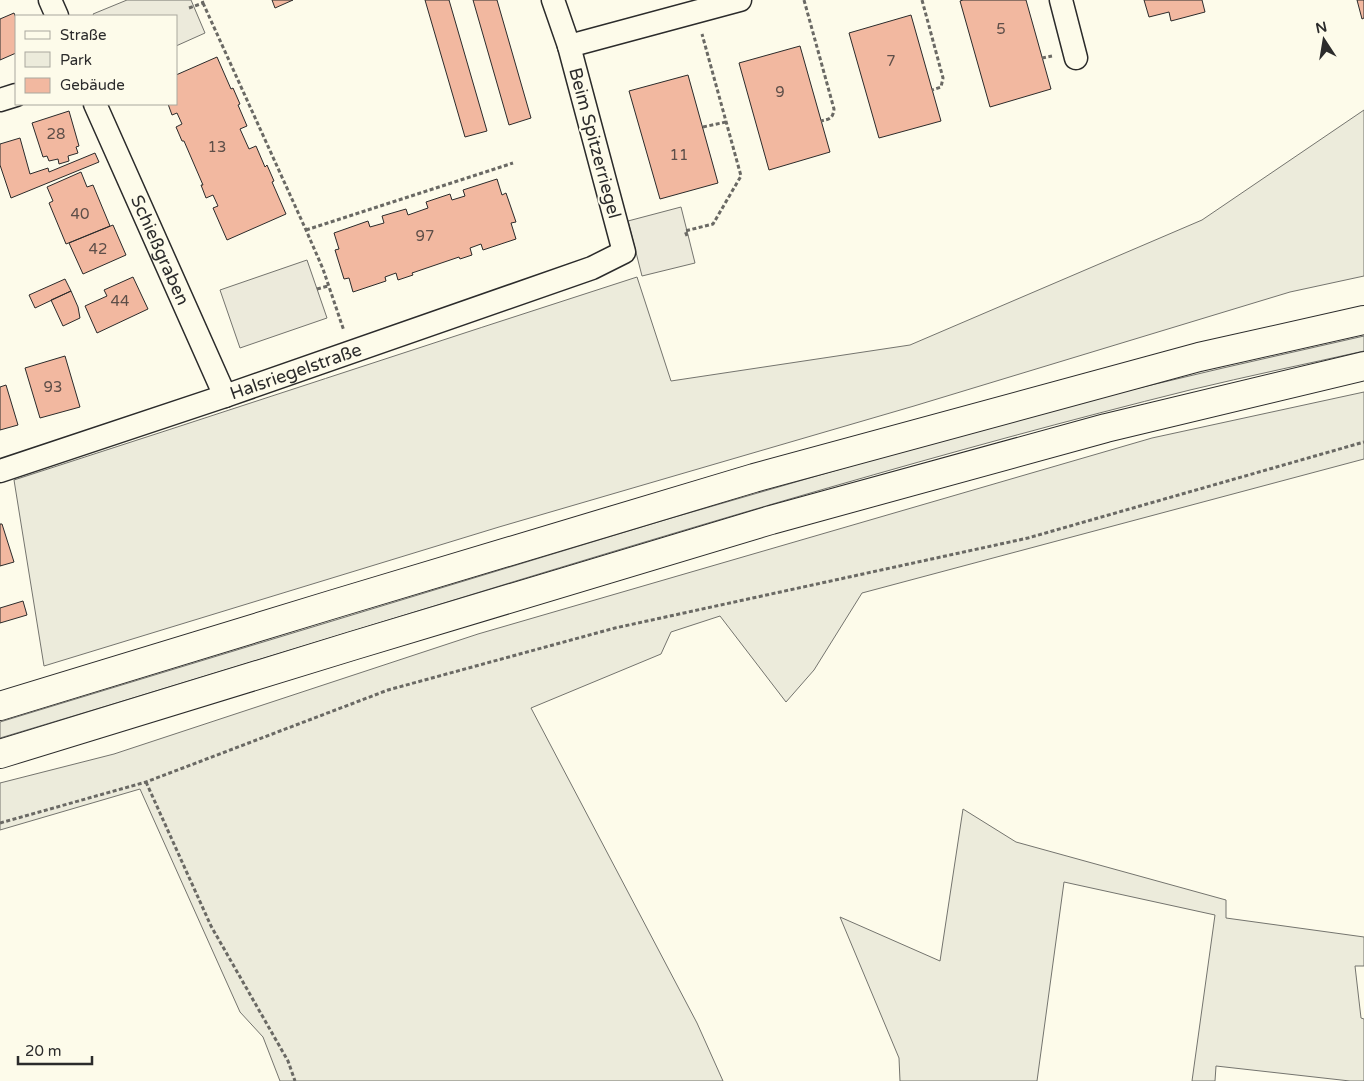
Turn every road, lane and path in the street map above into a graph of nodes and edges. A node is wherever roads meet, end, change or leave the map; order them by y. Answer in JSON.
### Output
{"nodes":[{"id":1,"x":50,"y":0,"type":"edge"},
{"id":2,"x":553,"y":0,"type":"edge"},
{"id":3,"x":740,"y":0,"type":"edge"},
{"id":4,"x":804,"y":0,"type":"edge"},
{"id":5,"x":922,"y":0,"type":"edge"},
{"id":6,"x":1061,"y":0,"type":"edge"},
{"id":7,"x":202,"y":2,"type":"edge"},
{"id":8,"x":189,"y":8,"type":"dead end"},
{"id":9,"x":696,"y":12,"type":"junction"},
{"id":10,"x":57,"y":15,"type":"edge"},
{"id":11,"x":569,"y":46,"type":"junction"},
{"id":12,"x":1076,"y":58,"type":"dead end"},
{"id":13,"x":932,"y":90,"type":"dead end"},
{"id":14,"x":15,"y":95,"type":"edge"},
{"id":15,"x":0,"y":100,"type":"edge"},
{"id":16,"x":95,"y":105,"type":"edge"},
{"id":17,"x":821,"y":121,"type":"dead end"},
{"id":18,"x":726,"y":122,"type":"junction"},
{"id":19,"x":703,"y":128,"type":"dead end"},
{"id":20,"x":513,"y":163,"type":"dead end"},
{"id":21,"x":306,"y":230,"type":"junction"},
{"id":22,"x":687,"y":236,"type":"dead end"},
{"id":23,"x":592,"y":268,"type":"joint"},
{"id":24,"x":328,"y":286,"type":"junction"},
{"id":25,"x":317,"y":289,"type":"dead end"},
{"id":26,"x":1364,"y":320,"type":"edge"},
{"id":27,"x":351,"y":352,"type":"junction"},
{"id":28,"x":1364,"y":366,"type":"edge"},
{"id":29,"x":225,"y":396,"type":"junction"},
{"id":30,"x":1364,"y":442,"type":"edge"},
{"id":31,"x":0,"y":471,"type":"edge"},
{"id":32,"x":0,"y":706,"type":"edge"},
{"id":33,"x":0,"y":754,"type":"edge"},
{"id":34,"x":146,"y":782,"type":"junction"},
{"id":35,"x":0,"y":823,"type":"edge"},
{"id":36,"x":295,"y":1081,"type":"edge"}],
"edges":[{"from":1,"to":10,"type":"street"},
{"from":2,"to":11,"type":"street","name":"Beim Spitzerriegel"},
{"from":3,"to":9,"type":"street"},
{"from":4,"to":17,"type":"path"},
{"from":5,"to":13,"type":"path"},
{"from":6,"to":12,"type":"street"},
{"from":7,"to":8,"type":"path"},
{"from":7,"to":21,"type":"path"},
{"from":9,"to":11,"type":"street"},
{"from":9,"to":18,"type":"path"},
{"from":11,"to":23,"type":"street","name":"Beim Spitzerriegel"},
{"from":14,"to":15,"type":"street"},
{"from":16,"to":29,"type":"street","name":"Schießgraben"},
{"from":18,"to":19,"type":"path"},
{"from":18,"to":22,"type":"path"},
{"from":20,"to":21,"type":"path"},
{"from":21,"to":24,"type":"path"},
{"from":23,"to":27,"type":"street","name":"Halsriegelstraße"},
{"from":24,"to":25,"type":"path"},
{"from":24,"to":27,"type":"path"},
{"from":26,"to":32,"type":"main road"},
{"from":27,"to":29,"type":"street","name":"Halsriegelstraße"},
{"from":28,"to":33,"type":"main road"},
{"from":29,"to":31,"type":"street","name":"Halsriegelstraße"},
{"from":30,"to":34,"type":"path"},
{"from":34,"to":35,"type":"path"},
{"from":34,"to":36,"type":"path"}]}
